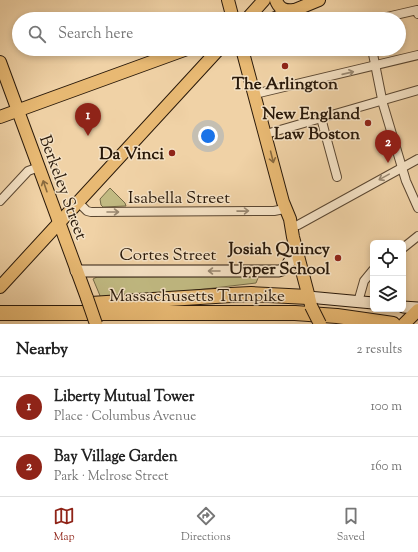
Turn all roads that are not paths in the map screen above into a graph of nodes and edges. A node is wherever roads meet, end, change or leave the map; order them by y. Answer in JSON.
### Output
{"nodes":[{"id":1,"x":228,"y":0,"type":"edge"},
{"id":2,"x":264,"y":0,"type":"edge"},
{"id":3,"x":276,"y":0,"type":"edge"},
{"id":4,"x":320,"y":0,"type":"edge"},
{"id":5,"x":294,"y":10,"type":"junction"},
{"id":6,"x":231,"y":12,"type":"edge"},
{"id":7,"x":253,"y":12,"type":"edge"},
{"id":8,"x":289,"y":12,"type":"edge"},
{"id":9,"x":418,"y":12,"type":"edge"},
{"id":10,"x":406,"y":14,"type":"edge"},
{"id":11,"x":418,"y":55,"type":"edge"},
{"id":12,"x":168,"y":56,"type":"edge"},
{"id":13,"x":213,"y":56,"type":"edge"},
{"id":14,"x":244,"y":56,"type":"edge"},
{"id":15,"x":374,"y":56,"type":"edge"},
{"id":16,"x":0,"y":62,"type":"edge"},
{"id":17,"x":376,"y":66,"type":"junction"},
{"id":18,"x":418,"y":90,"type":"edge"},
{"id":19,"x":255,"y":94,"type":"junction"},
{"id":20,"x":382,"y":100,"type":"junction"},
{"id":21,"x":18,"y":110,"type":"junction"},
{"id":22,"x":0,"y":117,"type":"edge"},
{"id":23,"x":321,"y":118,"type":"junction"},
{"id":24,"x":266,"y":134,"type":"junction"},
{"id":25,"x":418,"y":159,"type":"edge"},
{"id":26,"x":38,"y":167,"type":"junction"},
{"id":27,"x":402,"y":168,"type":"junction"},
{"id":28,"x":336,"y":177,"type":"dead end"},
{"id":29,"x":0,"y":201,"type":"edge"},
{"id":30,"x":78,"y":202,"type":"junction"},
{"id":31,"x":284,"y":206,"type":"junction"},
{"id":32,"x":418,"y":208,"type":"edge"},
{"id":33,"x":58,"y":223,"type":"junction"},
{"id":34,"x":418,"y":236,"type":"edge"},
{"id":35,"x":293,"y":237,"type":"junction"},
{"id":36,"x":406,"y":246,"type":"edge"},
{"id":37,"x":76,"y":271,"type":"junction"},
{"id":38,"x":370,"y":276,"type":"edge"},
{"id":39,"x":0,"y":287,"type":"edge"},
{"id":40,"x":310,"y":301,"type":"junction"},
{"id":41,"x":358,"y":302,"type":"junction"},
{"id":42,"x":370,"y":303,"type":"edge"},
{"id":43,"x":0,"y":313,"type":"edge"},
{"id":44,"x":43,"y":313,"type":"junction"},
{"id":45,"x":96,"y":324,"type":"edge"},
{"id":46,"x":320,"y":324,"type":"edge"},
{"id":47,"x":393,"y":324,"type":"edge"}],
"edges":[{"from":1,"to":6,"type":"main road"},
{"from":2,"to":7,"type":"main road"},
{"from":3,"to":5,"type":"main road"},
{"from":4,"to":5,"type":"main road"},
{"from":5,"to":8,"type":"main road"},
{"from":9,"to":10,"type":"street"},
{"from":11,"to":17,"type":"street"},
{"from":12,"to":21,"type":"main road"},
{"from":13,"to":30,"type":"main road"},
{"from":14,"to":19,"type":"main road"},
{"from":15,"to":17,"type":"street"},
{"from":16,"to":21,"type":"main road","name":"Berkeley Street"},
{"from":19,"to":17,"type":"street","one_way":true},
{"from":17,"to":20,"type":"street"},
{"from":18,"to":20,"type":"street"},
{"from":19,"to":24,"type":"main road"},
{"from":20,"to":23,"type":"street"},
{"from":20,"to":27,"type":"street"},
{"from":21,"to":22,"type":"main road"},
{"from":21,"to":26,"type":"main road","name":"Berkeley Street"},
{"from":23,"to":24,"type":"street"},
{"from":23,"to":28,"type":"street"},
{"from":24,"to":31,"type":"main road","one_way":true},
{"from":25,"to":27,"type":"street"},
{"from":26,"to":29,"type":"street"},
{"from":33,"to":26,"type":"main road","name":"Berkeley Street","one_way":true},
{"from":27,"to":32,"type":"street"},
{"from":27,"to":35,"type":"street","one_way":true},
{"from":30,"to":31,"type":"street","name":"Isabella Street","one_way":true},
{"from":30,"to":33,"type":"main road"},
{"from":31,"to":35,"type":"main road"},
{"from":33,"to":37,"type":"main road","name":"Berkeley Street"},
{"from":33,"to":39,"type":"main road"},
{"from":34,"to":36,"type":"street"},
{"from":35,"to":37,"type":"street","name":"Cortes Street","one_way":true},
{"from":35,"to":40,"type":"main road"},
{"from":37,"to":45,"type":"main road","name":"Berkeley Street","bridge":true},
{"from":38,"to":41,"type":"street"},
{"from":40,"to":41,"type":"street"},
{"from":40,"to":44,"type":"highway"},
{"from":40,"to":46,"type":"main road","bridge":true},
{"from":41,"to":42,"type":"street"},
{"from":43,"to":44,"type":"highway","name":"Massachusetts Turnpike"},
{"from":44,"to":47,"type":"highway","name":"Massachusetts Turnpike"}]}
